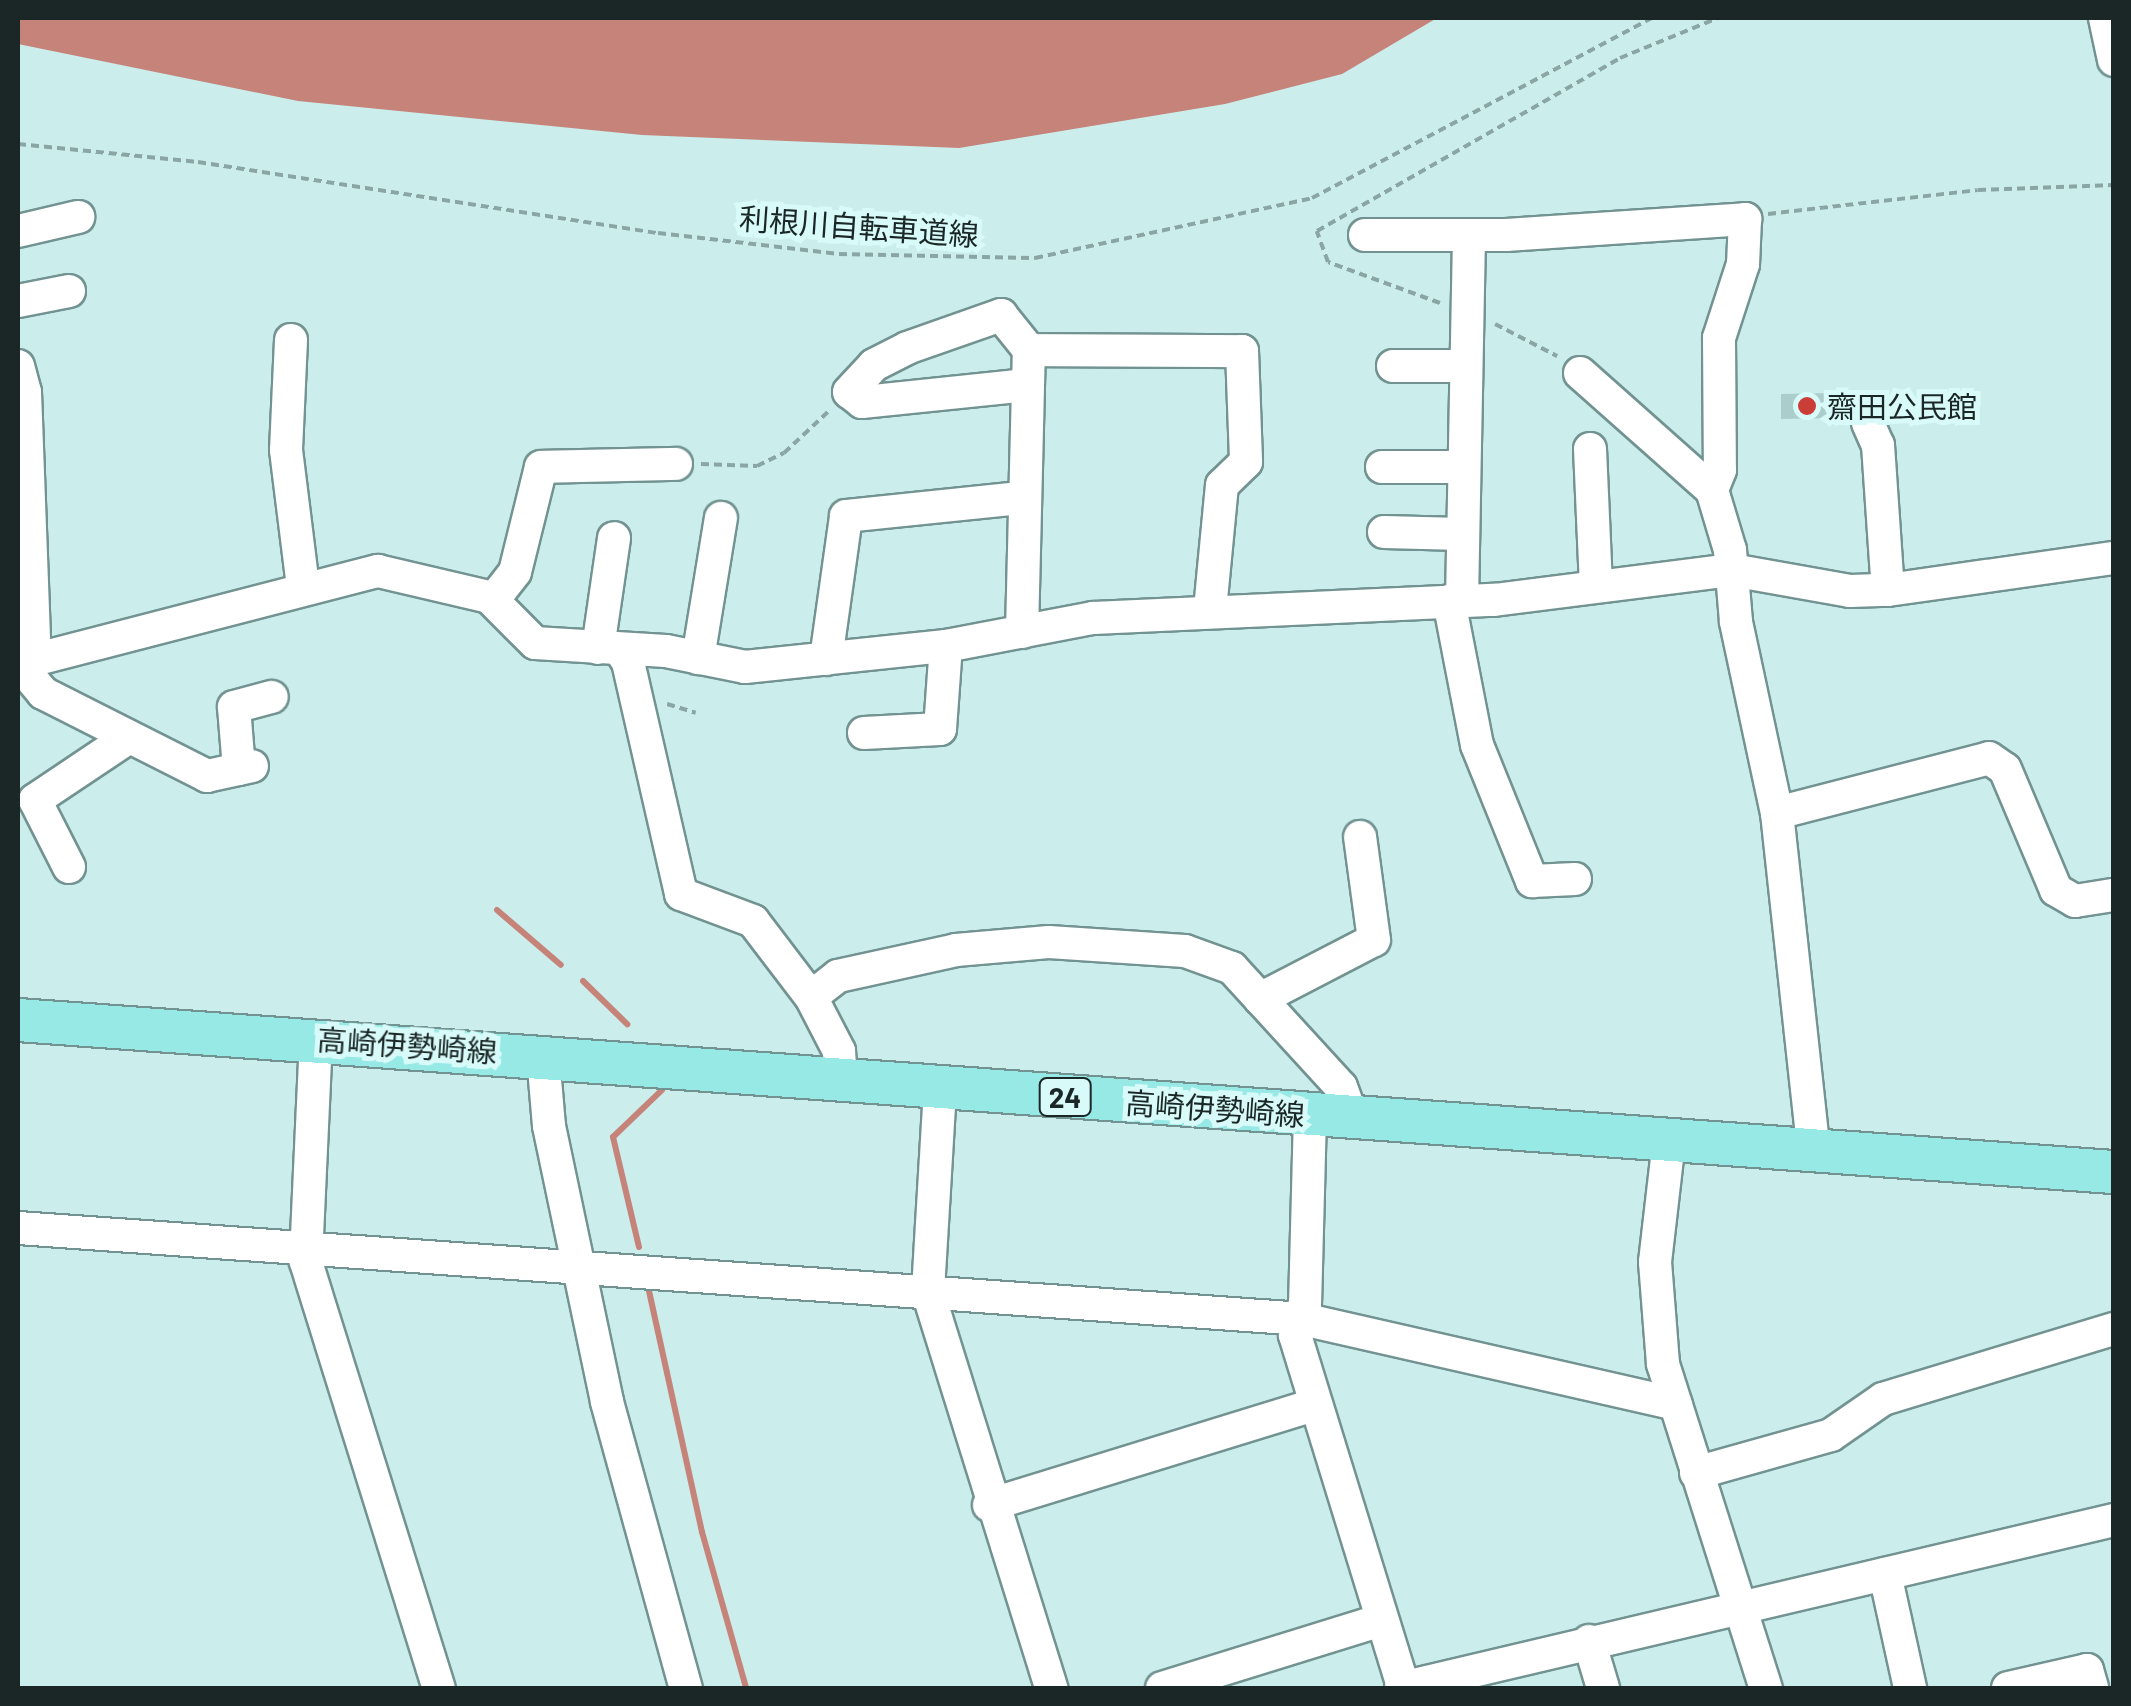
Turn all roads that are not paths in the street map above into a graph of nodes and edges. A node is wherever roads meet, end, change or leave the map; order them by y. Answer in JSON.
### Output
{"nodes":[{"id":1,"x":2105,"y":18,"type":"edge"},
{"id":2,"x":2114,"y":60,"type":"edge"},
{"id":3,"x":78,"y":217,"type":"dead end"},
{"id":4,"x":18,"y":231,"type":"edge"},
{"id":5,"x":1366,"y":235,"type":"dead end"},
{"id":6,"x":1469,"y":236,"type":"junction"},
{"id":7,"x":69,"y":291,"type":"dead end"},
{"id":8,"x":18,"y":300,"type":"edge"},
{"id":9,"x":291,"y":340,"type":"dead end"},
{"id":10,"x":1028,"y":350,"type":"junction"},
{"id":11,"x":18,"y":366,"type":"edge"},
{"id":12,"x":1393,"y":366,"type":"dead end"},
{"id":13,"x":1463,"y":366,"type":"junction"},
{"id":14,"x":1580,"y":374,"type":"road end"},
{"id":15,"x":1027,"y":386,"type":"junction"},
{"id":16,"x":1868,"y":423,"type":"dead end"},
{"id":17,"x":1590,"y":449,"type":"dead end"},
{"id":18,"x":21,"y":452,"type":"edge"},
{"id":19,"x":676,"y":464,"type":"road end"},
{"id":20,"x":1382,"y":467,"type":"dead end"},
{"id":21,"x":1463,"y":467,"type":"junction"},
{"id":22,"x":1712,"y":490,"type":"junction"},
{"id":23,"x":1021,"y":498,"type":"junction"},
{"id":24,"x":721,"y":518,"type":"dead end"},
{"id":25,"x":1384,"y":532,"type":"dead end"},
{"id":26,"x":1462,"y":534,"type":"junction"},
{"id":27,"x":614,"y":538,"type":"dead end"},
{"id":28,"x":2114,"y":558,"type":"edge"},
{"id":29,"x":1732,"y":570,"type":"junction"},
{"id":30,"x":1596,"y":585,"type":"junction"},
{"id":31,"x":303,"y":586,"type":"junction"},
{"id":32,"x":1888,"y":590,"type":"junction"},
{"id":33,"x":494,"y":600,"type":"junction"},
{"id":34,"x":1456,"y":601,"type":"junction"},
{"id":35,"x":1210,"y":610,"type":"junction"},
{"id":36,"x":1022,"y":632,"type":"junction"},
{"id":37,"x":946,"y":646,"type":"junction"},
{"id":38,"x":609,"y":649,"type":"junction"},
{"id":39,"x":698,"y":658,"type":"junction"},
{"id":40,"x":826,"y":659,"type":"junction"},
{"id":41,"x":24,"y":662,"type":"edge"},
{"id":42,"x":272,"y":697,"type":"dead end"},
{"id":43,"x":864,"y":733,"type":"dead end"},
{"id":44,"x":130,"y":737,"type":"junction"},
{"id":45,"x":1777,"y":813,"type":"junction"},
{"id":46,"x":1360,"y":837,"type":"dead end"},
{"id":47,"x":69,"y":867,"type":"dead end"},
{"id":48,"x":1575,"y":879,"type":"dead end"},
{"id":49,"x":2111,"y":905,"type":"edge"},
{"id":50,"x":811,"y":997,"type":"junction"},
{"id":51,"x":1260,"y":999,"type":"junction"},
{"id":52,"x":18,"y":1020,"type":"edge"},
{"id":53,"x":316,"y":1038,"type":"junction"},
{"id":54,"x":543,"y":1056,"type":"junction"},
{"id":55,"x":840,"y":1078,"type":"junction"},
{"id":56,"x":940,"y":1088,"type":"junction"},
{"id":57,"x":1310,"y":1114,"type":"junction"},
{"id":58,"x":1352,"y":1118,"type":"junction"},
{"id":59,"x":1669,"y":1141,"type":"junction"},
{"id":60,"x":1814,"y":1152,"type":"junction"},
{"id":61,"x":2114,"y":1172,"type":"edge"},
{"id":62,"x":18,"y":1228,"type":"edge"},
{"id":63,"x":304,"y":1247,"type":"junction"},
{"id":64,"x":578,"y":1266,"type":"junction"},
{"id":65,"x":928,"y":1292,"type":"junction"},
{"id":66,"x":1302,"y":1319,"type":"junction"},
{"id":67,"x":2114,"y":1329,"type":"edge"},
{"id":68,"x":1314,"y":1404,"type":"junction"},
{"id":69,"x":1675,"y":1404,"type":"junction"},
{"id":70,"x":1696,"y":1473,"type":"junction"},
{"id":71,"x":989,"y":1504,"type":"junction"},
{"id":72,"x":2114,"y":1520,"type":"edge"},
{"id":73,"x":1884,"y":1574,"type":"junction"},
{"id":74,"x":1741,"y":1607,"type":"junction"},
{"id":75,"x":1381,"y":1620,"type":"junction"},
{"id":76,"x":1589,"y":1641,"type":"junction"},
{"id":77,"x":438,"y":1688,"type":"edge"},
{"id":78,"x":686,"y":1688,"type":"edge"},
{"id":79,"x":1051,"y":1688,"type":"edge"},
{"id":80,"x":1162,"y":1688,"type":"edge"},
{"id":81,"x":1402,"y":1688,"type":"edge"},
{"id":82,"x":1603,"y":1688,"type":"edge"},
{"id":83,"x":1766,"y":1688,"type":"edge"},
{"id":84,"x":1910,"y":1688,"type":"edge"},
{"id":85,"x":2008,"y":1688,"type":"edge"},
{"id":86,"x":2092,"y":1688,"type":"edge"}],
"edges":[{"from":1,"to":2,"type":"street"},
{"from":3,"to":4,"type":"street"},
{"from":5,"to":6,"type":"street"},
{"from":6,"to":13,"type":"street"},
{"from":6,"to":22,"type":"street"},
{"from":7,"to":8,"type":"street"},
{"from":9,"to":31,"type":"street"},
{"from":10,"to":15,"type":"street"},
{"from":10,"to":15,"type":"street"},
{"from":10,"to":35,"type":"street"},
{"from":11,"to":18,"type":"street"},
{"from":12,"to":13,"type":"street"},
{"from":13,"to":21,"type":"street"},
{"from":14,"to":22,"type":"street"},
{"from":15,"to":23,"type":"street"},
{"from":16,"to":32,"type":"street"},
{"from":17,"to":30,"type":"street"},
{"from":18,"to":41,"type":"street"},
{"from":19,"to":33,"type":"street"},
{"from":20,"to":21,"type":"street"},
{"from":21,"to":26,"type":"street"},
{"from":22,"to":29,"type":"street"},
{"from":23,"to":36,"type":"street"},
{"from":23,"to":40,"type":"street"},
{"from":24,"to":39,"type":"street"},
{"from":25,"to":26,"type":"street"},
{"from":26,"to":34,"type":"street"},
{"from":27,"to":38,"type":"street"},
{"from":28,"to":32,"type":"street"},
{"from":29,"to":30,"type":"street"},
{"from":29,"to":32,"type":"street"},
{"from":29,"to":45,"type":"street"},
{"from":30,"to":34,"type":"street"},
{"from":31,"to":33,"type":"street"},
{"from":31,"to":41,"type":"street"},
{"from":33,"to":38,"type":"street"},
{"from":34,"to":35,"type":"street"},
{"from":34,"to":48,"type":"street"},
{"from":35,"to":36,"type":"street"},
{"from":36,"to":37,"type":"street"},
{"from":37,"to":40,"type":"street"},
{"from":37,"to":43,"type":"street"},
{"from":38,"to":39,"type":"street"},
{"from":38,"to":50,"type":"street"},
{"from":39,"to":40,"type":"street"},
{"from":41,"to":44,"type":"street"},
{"from":42,"to":44,"type":"street"},
{"from":44,"to":47,"type":"street"},
{"from":45,"to":49,"type":"street"},
{"from":45,"to":60,"type":"street"},
{"from":46,"to":51,"type":"street"},
{"from":50,"to":51,"type":"street"},
{"from":50,"to":55,"type":"street"},
{"from":51,"to":58,"type":"street"},
{"from":52,"to":53,"type":"main road","name":"高崎伊勢崎線","number":"24"},
{"from":53,"to":54,"type":"main road","name":"高崎伊勢崎線","number":"24"},
{"from":53,"to":63,"type":"street"},
{"from":54,"to":55,"type":"main road","name":"高崎伊勢崎線","number":"24"},
{"from":54,"to":64,"type":"street"},
{"from":55,"to":56,"type":"main road","name":"高崎伊勢崎線","number":"24"},
{"from":56,"to":57,"type":"main road","name":"高崎伊勢崎線","number":"24"},
{"from":56,"to":65,"type":"street"},
{"from":57,"to":58,"type":"main road","name":"高崎伊勢崎線","number":"24"},
{"from":57,"to":66,"type":"street"},
{"from":58,"to":59,"type":"main road","name":"高崎伊勢崎線","number":"24"},
{"from":59,"to":60,"type":"main road","name":"高崎伊勢崎線","number":"24"},
{"from":59,"to":69,"type":"street"},
{"from":60,"to":61,"type":"main road","name":"高崎伊勢崎線","number":"24"},
{"from":62,"to":63,"type":"street"},
{"from":63,"to":64,"type":"street"},
{"from":63,"to":77,"type":"street"},
{"from":64,"to":65,"type":"street"},
{"from":64,"to":78,"type":"street"},
{"from":65,"to":66,"type":"street"},
{"from":65,"to":71,"type":"street"},
{"from":66,"to":68,"type":"street"},
{"from":66,"to":69,"type":"street"},
{"from":67,"to":70,"type":"street"},
{"from":68,"to":71,"type":"street"},
{"from":68,"to":75,"type":"street"},
{"from":69,"to":70,"type":"street"},
{"from":70,"to":74,"type":"street"},
{"from":71,"to":79,"type":"street"},
{"from":72,"to":73,"type":"street"},
{"from":73,"to":74,"type":"street"},
{"from":73,"to":84,"type":"street"},
{"from":74,"to":76,"type":"street"},
{"from":74,"to":83,"type":"street"},
{"from":75,"to":80,"type":"street"},
{"from":75,"to":81,"type":"street"},
{"from":76,"to":81,"type":"street"},
{"from":76,"to":82,"type":"street"},
{"from":85,"to":86,"type":"street"}]}
